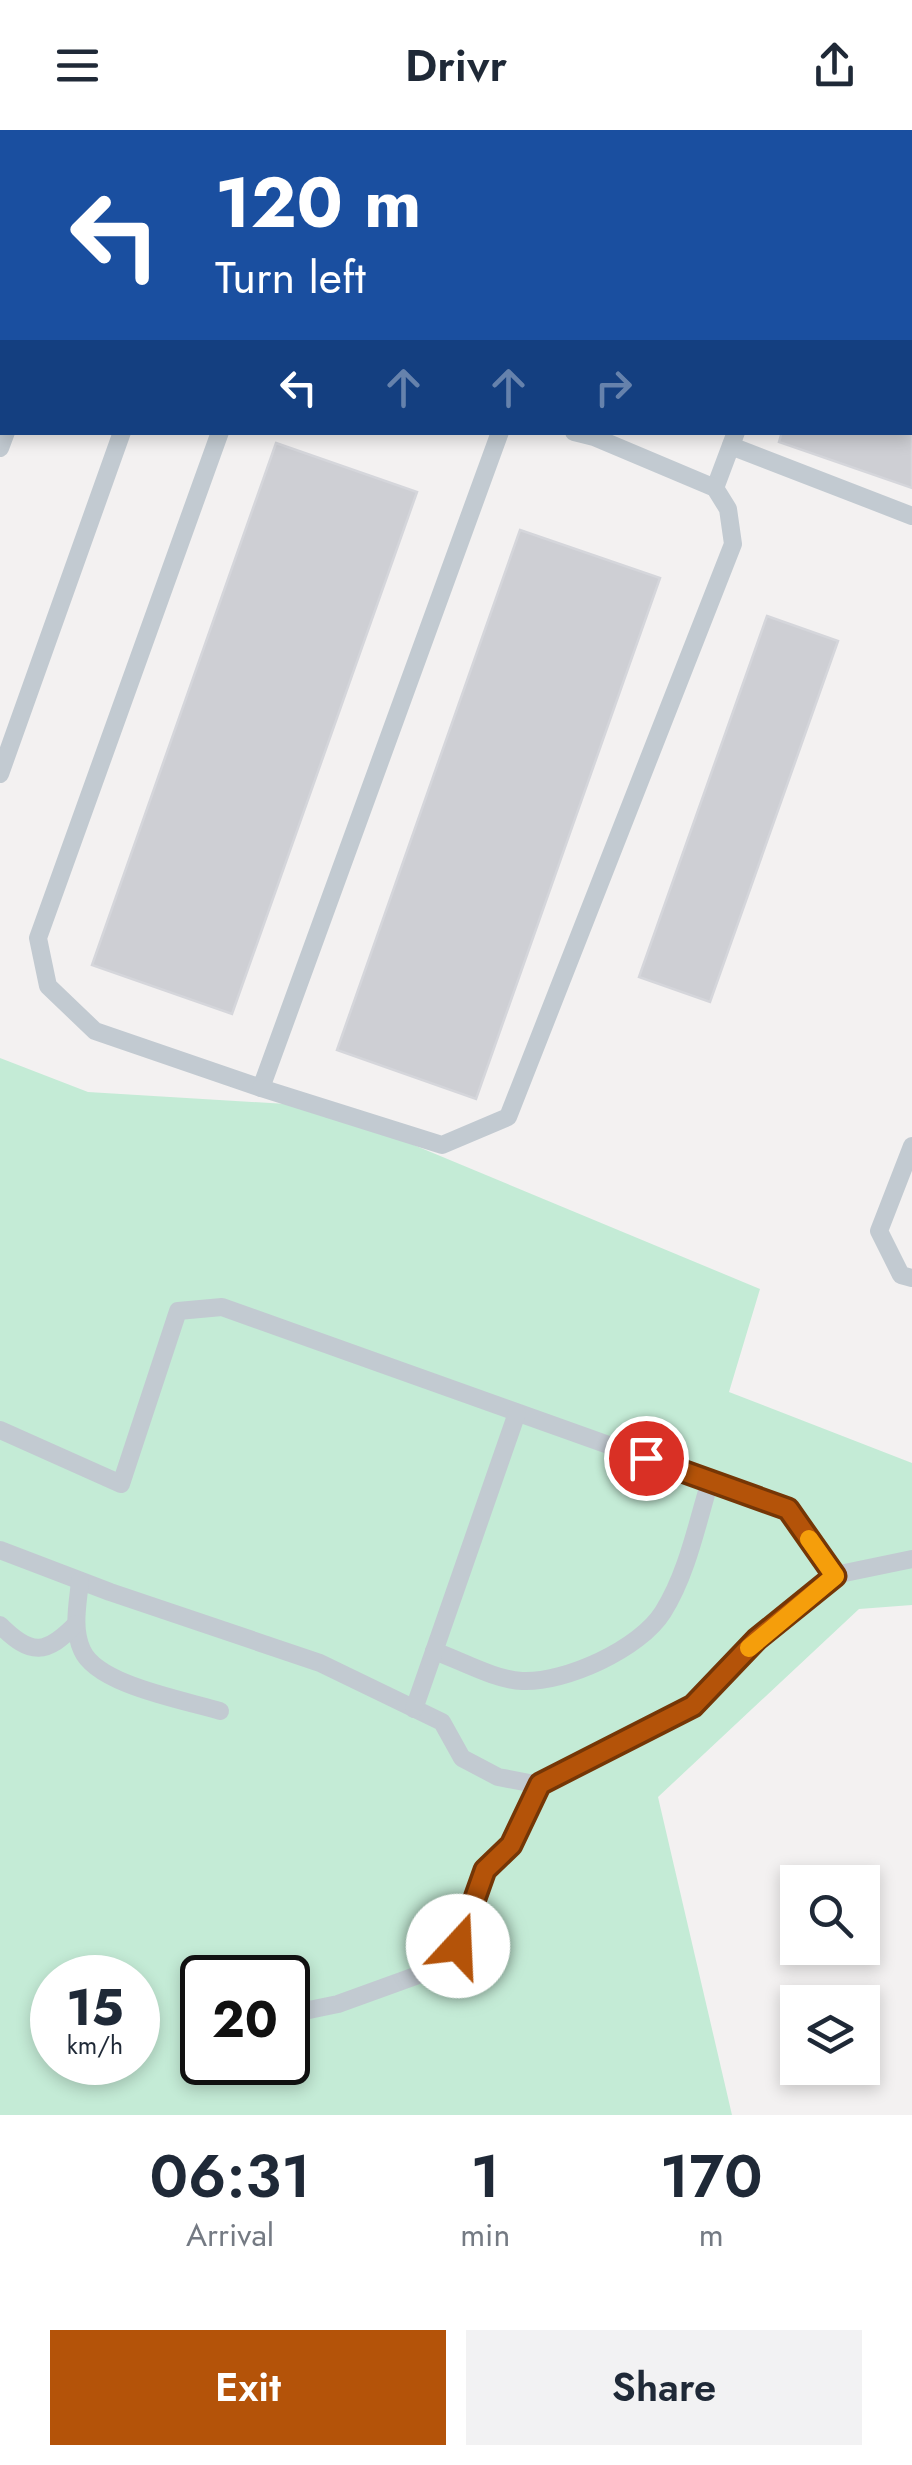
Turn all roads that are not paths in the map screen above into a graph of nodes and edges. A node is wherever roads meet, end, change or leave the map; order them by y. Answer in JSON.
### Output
{"nodes":[{"id":1,"x":121,"y":435,"type":"edge"},
{"id":2,"x":219,"y":435,"type":"edge"},
{"id":3,"x":499,"y":435,"type":"edge"},
{"id":4,"x":595,"y":435,"type":"edge"},
{"id":5,"x":734,"y":439,"type":"edge"},
{"id":6,"x":715,"y":488,"type":"junction"},
{"id":7,"x":912,"y":516,"type":"edge"},
{"id":8,"x":0,"y":774,"type":"edge"},
{"id":9,"x":261,"y":1088,"type":"junction"},
{"id":10,"x":912,"y":1146,"type":"edge"},
{"id":11,"x":912,"y":1278,"type":"edge"},
{"id":12,"x":517,"y":1413,"type":"junction"},
{"id":13,"x":0,"y":1430,"type":"edge"},
{"id":14,"x":710,"y":1481,"type":"junction"},
{"id":15,"x":0,"y":1550,"type":"edge"},
{"id":16,"x":912,"y":1559,"type":"edge"},
{"id":17,"x":835,"y":1576,"type":"junction"},
{"id":18,"x":80,"y":1580,"type":"junction"},
{"id":19,"x":76,"y":1624,"type":"junction"},
{"id":20,"x":0,"y":1625,"type":"edge"},
{"id":21,"x":434,"y":1651,"type":"junction"},
{"id":22,"x":414,"y":1708,"type":"junction"},
{"id":23,"x":220,"y":1711,"type":"dead end"},
{"id":24,"x":540,"y":1784,"type":"junction"},
{"id":25,"x":310,"y":2010,"type":"edge"}],
"edges":[{"from":1,"to":8,"type":"lane"},
{"from":2,"to":9,"type":"lane"},
{"from":3,"to":9,"type":"lane"},
{"from":4,"to":6,"type":"lane"},
{"from":5,"to":6,"type":"lane"},
{"from":5,"to":7,"type":"lane"},
{"from":6,"to":9,"type":"lane"},
{"from":10,"to":11,"type":"lane"},
{"from":12,"to":13,"type":"lane"},
{"from":12,"to":14,"type":"lane"},
{"from":12,"to":21,"type":"lane"},
{"from":14,"to":17,"type":"lane"},
{"from":14,"to":21,"type":"lane"},
{"from":15,"to":18,"type":"lane"},
{"from":16,"to":17,"type":"lane"},
{"from":17,"to":24,"type":"lane"},
{"from":18,"to":19,"type":"lane"},
{"from":18,"to":22,"type":"lane"},
{"from":19,"to":20,"type":"lane"},
{"from":19,"to":23,"type":"lane"},
{"from":21,"to":22,"type":"lane"},
{"from":22,"to":24,"type":"lane"},
{"from":24,"to":25,"type":"lane"}]}
